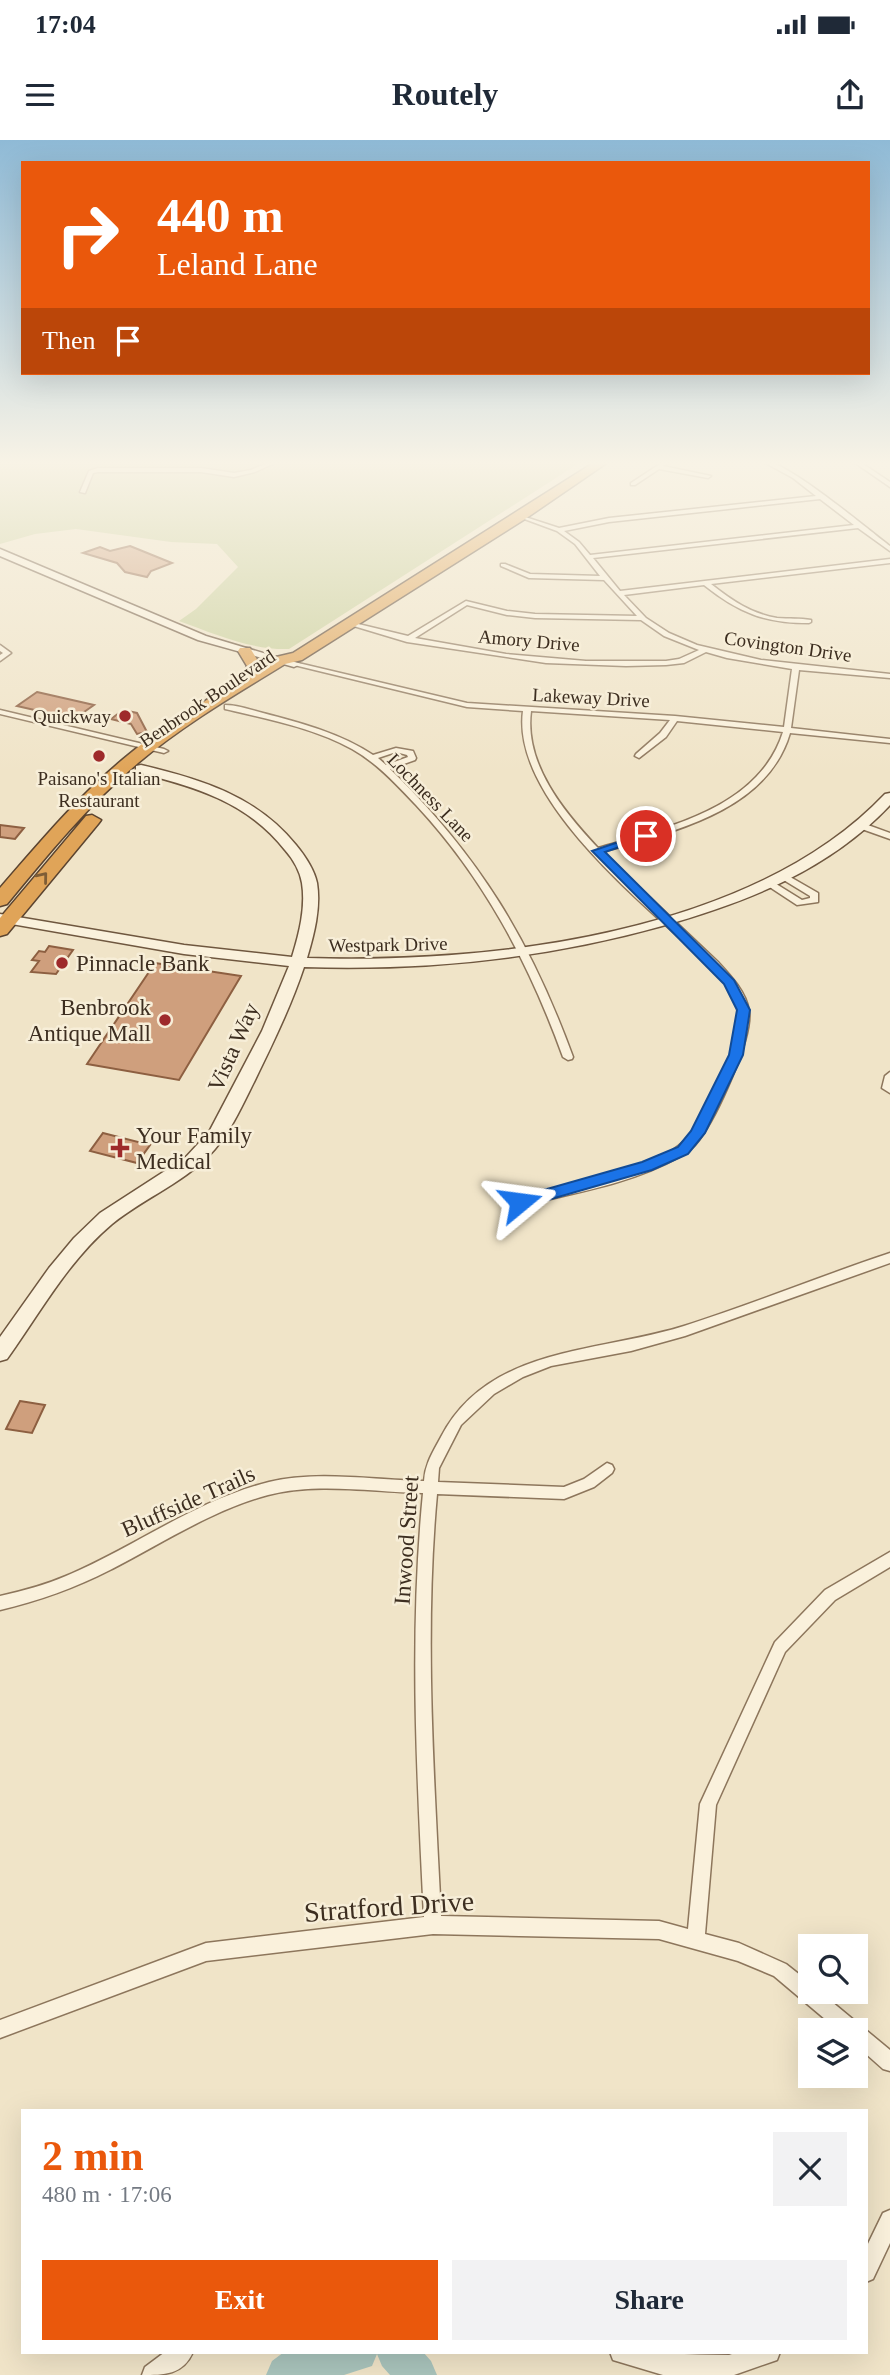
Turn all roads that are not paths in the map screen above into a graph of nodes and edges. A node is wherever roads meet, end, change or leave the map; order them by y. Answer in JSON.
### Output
{"nodes":[{"id":1,"x":29,"y":564,"type":"edge"},
{"id":2,"x":445,"y":564,"type":"edge"},
{"id":3,"x":595,"y":564,"type":"edge"},
{"id":4,"x":862,"y":564,"type":"edge"},
{"id":5,"x":503,"y":565,"type":"dead end"},
{"id":6,"x":607,"y":578,"type":"junction"},
{"id":7,"x":706,"y":583,"type":"junction"},
{"id":8,"x":620,"y":593,"type":"junction"},
{"id":9,"x":642,"y":618,"type":"junction"},
{"id":10,"x":809,"y":621,"type":"dead end"},
{"id":11,"x":350,"y":624,"type":"junction"},
{"id":12,"x":407,"y":640,"type":"junction"},
{"id":13,"x":315,"y":645,"type":"junction"},
{"id":14,"x":0,"y":647,"type":"edge"},
{"id":15,"x":707,"y":649,"type":"junction"},
{"id":16,"x":245,"y":651,"type":"junction"},
{"id":17,"x":0,"y":659,"type":"edge"},
{"id":18,"x":291,"y":660,"type":"junction"},
{"id":19,"x":796,"y":666,"type":"junction"},
{"id":20,"x":890,"y":676,"type":"edge"},
{"id":21,"x":250,"y":678,"type":"junction"},
{"id":22,"x":228,"y":707,"type":"junction"},
{"id":23,"x":527,"y":709,"type":"junction"},
{"id":24,"x":0,"y":712,"type":"edge"},
{"id":25,"x":675,"y":718,"type":"junction"},
{"id":26,"x":787,"y":730,"type":"junction"},
{"id":27,"x":890,"y":741,"type":"edge"},
{"id":28,"x":156,"y":749,"type":"junction"},
{"id":29,"x":639,"y":756,"type":"dead end"},
{"id":30,"x":371,"y":758,"type":"junction"},
{"id":31,"x":141,"y":769,"type":"junction"},
{"id":32,"x":384,"y":769,"type":"junction"},
{"id":33,"x":890,"y":797,"type":"edge"},
{"id":34,"x":862,"y":826,"type":"junction"},
{"id":35,"x":890,"y":836,"type":"edge"},
{"id":36,"x":597,"y":851,"type":"junction"},
{"id":37,"x":785,"y":877,"type":"junction"},
{"id":38,"x":770,"y":884,"type":"junction"},
{"id":39,"x":0,"y":900,"type":"edge"},
{"id":40,"x":667,"y":920,"type":"junction"},
{"id":41,"x":3,"y":922,"type":"edge"},
{"id":42,"x":527,"y":954,"type":"junction"},
{"id":43,"x":298,"y":963,"type":"junction"},
{"id":44,"x":568,"y":1057,"type":"dead end"},
{"id":45,"x":890,"y":1076,"type":"edge"},
{"id":46,"x":890,"y":1089,"type":"edge"},
{"id":47,"x":520,"y":1202,"type":"dead end"},
{"id":48,"x":890,"y":1258,"type":"edge"},
{"id":49,"x":9,"y":1327,"type":"edge"},
{"id":50,"x":0,"y":1353,"type":"edge"},
{"id":51,"x":607,"y":1469,"type":"dead end"},
{"id":52,"x":430,"y":1488,"type":"junction"},
{"id":53,"x":890,"y":1559,"type":"edge"},
{"id":54,"x":0,"y":1603,"type":"edge"},
{"id":55,"x":433,"y":1925,"type":"junction"},
{"id":56,"x":696,"y":1940,"type":"junction"},
{"id":57,"x":838,"y":2018,"type":"edge"},
{"id":58,"x":0,"y":2029,"type":"edge"},
{"id":59,"x":868,"y":2044,"type":"edge"},
{"id":60,"x":890,"y":2062,"type":"edge"},
{"id":61,"x":890,"y":2220,"type":"edge"},
{"id":62,"x":868,"y":2268,"type":"edge"},
{"id":63,"x":179,"y":2354,"type":"edge"},
{"id":64,"x":627,"y":2354,"type":"edge"},
{"id":65,"x":763,"y":2354,"type":"edge"},
{"id":66,"x":153,"y":2375,"type":"edge"}],
"edges":[{"from":1,"to":16,"type":"street"},
{"from":2,"to":11,"type":"highway","name":"Benbrook Boulevard"},
{"from":3,"to":6,"type":"street","name":"Covington Drive"},
{"from":4,"to":7,"type":"street"},
{"from":5,"to":6,"type":"street"},
{"from":6,"to":8,"type":"street","name":"Covington Drive"},
{"from":7,"to":8,"type":"street"},
{"from":7,"to":10,"type":"street"},
{"from":8,"to":9,"type":"street","name":"Covington Drive"},
{"from":9,"to":12,"type":"street"},
{"from":9,"to":15,"type":"street","name":"Covington Drive"},
{"from":11,"to":12,"type":"street","name":"Amory Drive"},
{"from":11,"to":13,"type":"highway","name":"Benbrook Boulevard"},
{"from":12,"to":15,"type":"street","name":"Amory Drive"},
{"from":13,"to":16,"type":"street"},
{"from":13,"to":18,"type":"highway","name":"Benbrook Boulevard"},
{"from":14,"to":17,"type":"street"},
{"from":15,"to":19,"type":"street","name":"Covington Drive"},
{"from":16,"to":18,"type":"street"},
{"from":16,"to":21,"type":"highway"},
{"from":18,"to":21,"type":"highway","name":"Benbrook Boulevard"},
{"from":18,"to":22,"type":"highway","name":"Benbrook Boulevard"},
{"from":18,"to":23,"type":"street","name":"Lakeway Drive"},
{"from":19,"to":20,"type":"street","name":"Covington Drive"},
{"from":19,"to":26,"type":"street"},
{"from":21,"to":28,"type":"highway","name":"Benbrook Boulevard"},
{"from":22,"to":28,"type":"highway","name":"Benbrook Boulevard"},
{"from":22,"to":30,"type":"street","name":"Lochness Lane"},
{"from":23,"to":25,"type":"street","name":"Lakeway Drive"},
{"from":23,"to":36,"type":"street"},
{"from":24,"to":28,"type":"street"},
{"from":25,"to":26,"type":"street","name":"Lakeway Drive"},
{"from":25,"to":29,"type":"street"},
{"from":26,"to":27,"type":"street","name":"Lakeway Drive"},
{"from":26,"to":36,"type":"street"},
{"from":28,"to":31,"type":"highway","name":"Benbrook Boulevard"},
{"from":28,"to":39,"type":"highway","name":"Benbrook Boulevard"},
{"from":30,"to":32,"type":"street","name":"Lochness Lane"},
{"from":30,"to":32,"type":"street"},
{"from":41,"to":31,"type":"highway","name":"Benbrook Boulevard","one_way":true},
{"from":31,"to":43,"type":"street","name":"Vista Way"},
{"from":32,"to":42,"type":"street","name":"Lochness Lane"},
{"from":33,"to":34,"type":"street","name":"Westpark Drive"},
{"from":34,"to":35,"type":"street"},
{"from":34,"to":37,"type":"street","name":"Westpark Drive"},
{"from":36,"to":40,"type":"street"},
{"from":37,"to":38,"type":"street","name":"Westpark Drive"},
{"from":37,"to":38,"type":"street"},
{"from":38,"to":40,"type":"street","name":"Westpark Drive"},
{"from":40,"to":42,"type":"street","name":"Westpark Drive"},
{"from":40,"to":47,"type":"street"},
{"from":41,"to":43,"type":"street","name":"Westpark Drive"},
{"from":42,"to":43,"type":"street","name":"Westpark Drive"},
{"from":42,"to":44,"type":"street","name":"Lochness Lane"},
{"from":43,"to":49,"type":"street","name":"Vista Way"},
{"from":45,"to":46,"type":"street"},
{"from":48,"to":52,"type":"street","name":"Inwood Street"},
{"from":49,"to":50,"type":"street","name":"Vista Way"},
{"from":51,"to":52,"type":"street","name":"Bluffside Trails"},
{"from":52,"to":54,"type":"street","name":"Bluffside Trails"},
{"from":52,"to":55,"type":"street","name":"Inwood Street"},
{"from":53,"to":56,"type":"street"},
{"from":55,"to":56,"type":"street","name":"Stratford Drive"},
{"from":55,"to":58,"type":"street","name":"Stratford Drive"},
{"from":56,"to":57,"type":"street","name":"Stratford Drive"},
{"from":59,"to":60,"type":"street"},
{"from":61,"to":62,"type":"street"},
{"from":63,"to":66,"type":"street"},
{"from":64,"to":65,"type":"street"}]}
